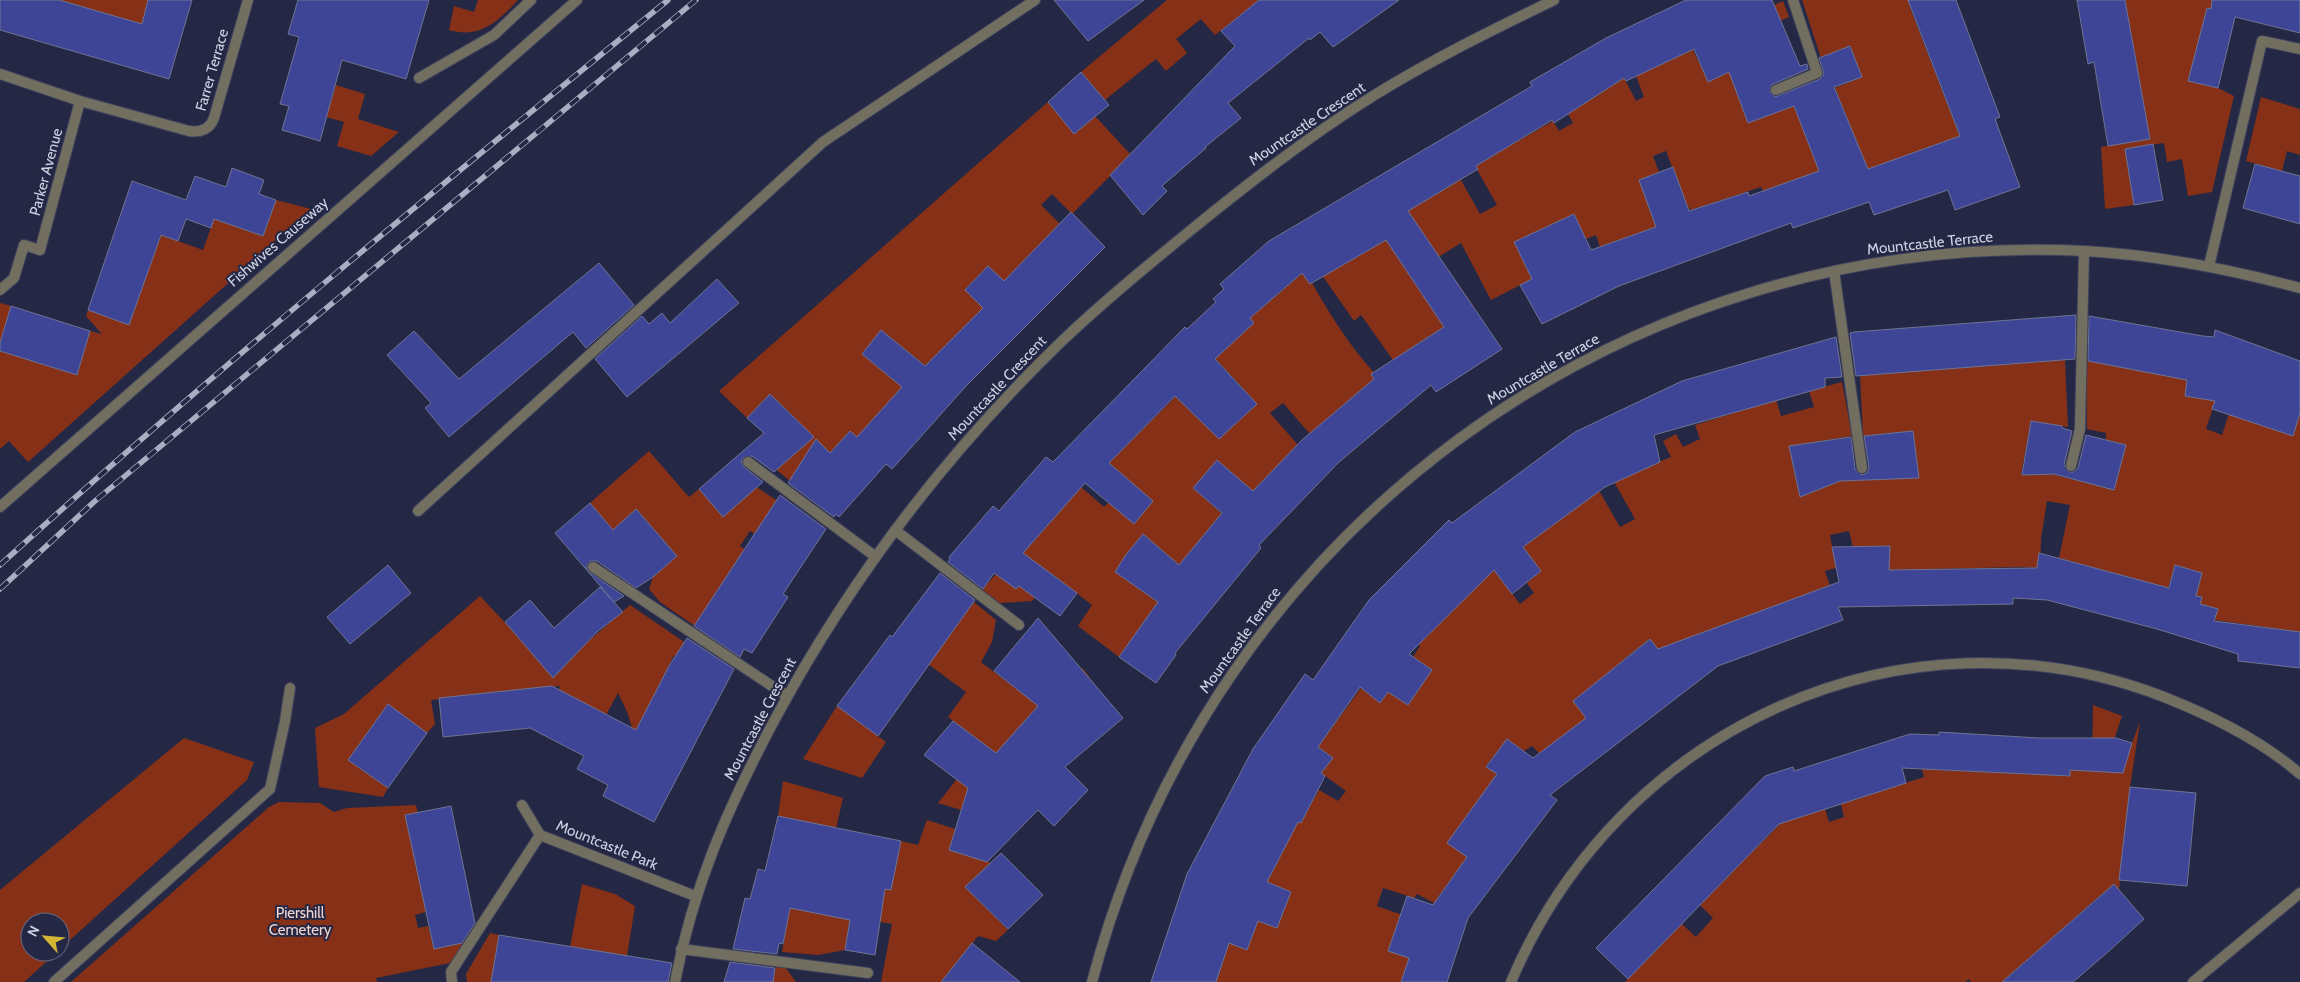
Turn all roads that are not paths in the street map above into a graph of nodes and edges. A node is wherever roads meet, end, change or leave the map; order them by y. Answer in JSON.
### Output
{"nodes":[{"id":1,"x":248,"y":0,"type":"edge"},
{"id":2,"x":531,"y":0,"type":"edge"},
{"id":3,"x":576,"y":0,"type":"edge"},
{"id":4,"x":1035,"y":0,"type":"edge"},
{"id":5,"x":1554,"y":0,"type":"edge"},
{"id":6,"x":1793,"y":0,"type":"edge"},
{"id":7,"x":2300,"y":49,"type":"edge"},
{"id":8,"x":0,"y":74,"type":"edge"},
{"id":9,"x":419,"y":78,"type":"dead end"},
{"id":10,"x":1776,"y":90,"type":"dead end"},
{"id":11,"x":80,"y":101,"type":"junction"},
{"id":12,"x":2084,"y":251,"type":"junction"},
{"id":13,"x":2208,"y":266,"type":"junction"},
{"id":14,"x":1834,"y":271,"type":"junction"},
{"id":15,"x":2300,"y":288,"type":"edge"},
{"id":16,"x":0,"y":290,"type":"edge"},
{"id":17,"x":748,"y":462,"type":"dead end"},
{"id":18,"x":2071,"y":466,"type":"dead end"},
{"id":19,"x":1862,"y":468,"type":"dead end"},
{"id":20,"x":0,"y":507,"type":"edge"},
{"id":21,"x":418,"y":511,"type":"dead end"},
{"id":22,"x":895,"y":530,"type":"junction"},
{"id":23,"x":876,"y":557,"type":"junction"},
{"id":24,"x":593,"y":567,"type":"dead end"},
{"id":25,"x":1018,"y":625,"type":"dead end"},
{"id":26,"x":290,"y":688,"type":"dead end"},
{"id":27,"x":788,"y":696,"type":"junction"},
{"id":28,"x":2300,"y":774,"type":"edge"},
{"id":29,"x":522,"y":806,"type":"dead end"},
{"id":30,"x":540,"y":835,"type":"junction"},
{"id":31,"x":2300,"y":893,"type":"edge"},
{"id":32,"x":695,"y":896,"type":"junction"},
{"id":33,"x":681,"y":948,"type":"junction"},
{"id":34,"x":868,"y":973,"type":"dead end"},
{"id":35,"x":54,"y":982,"type":"edge"},
{"id":36,"x":452,"y":982,"type":"edge"},
{"id":37,"x":675,"y":982,"type":"edge"},
{"id":38,"x":1092,"y":982,"type":"edge"},
{"id":39,"x":1511,"y":982,"type":"edge"},
{"id":40,"x":2193,"y":982,"type":"edge"}],
"edges":[{"from":1,"to":11,"type":"street","name":"Farrer Terrace"},
{"from":2,"to":9,"type":"street"},
{"from":3,"to":20,"type":"street","name":"Fishwives Causeway"},
{"from":4,"to":21,"type":"street"},
{"from":5,"to":22,"type":"street","name":"Mountcastle Crescent"},
{"from":6,"to":10,"type":"street"},
{"from":7,"to":13,"type":"street"},
{"from":8,"to":11,"type":"street"},
{"from":11,"to":16,"type":"street","name":"Parker Avenue"},
{"from":12,"to":13,"type":"street","name":"Mountcastle Terrace"},
{"from":12,"to":14,"type":"street","name":"Mountcastle Terrace"},
{"from":12,"to":18,"type":"street"},
{"from":13,"to":15,"type":"street","name":"Mountcastle Terrace"},
{"from":14,"to":19,"type":"street"},
{"from":14,"to":38,"type":"street","name":"Mountcastle Terrace"},
{"from":17,"to":23,"type":"street"},
{"from":22,"to":23,"type":"street","name":"Mountcastle Crescent"},
{"from":22,"to":25,"type":"street"},
{"from":23,"to":27,"type":"street","name":"Mountcastle Crescent"},
{"from":24,"to":27,"type":"street"},
{"from":26,"to":35,"type":"street"},
{"from":27,"to":32,"type":"street","name":"Mountcastle Crescent"},
{"from":28,"to":39,"type":"street"},
{"from":29,"to":30,"type":"street","name":"Mountcastle Park"},
{"from":30,"to":32,"type":"street","name":"Mountcastle Park"},
{"from":30,"to":36,"type":"street"},
{"from":31,"to":40,"type":"street"},
{"from":32,"to":33,"type":"street","name":"Mountcastle Crescent"},
{"from":33,"to":34,"type":"street"},
{"from":33,"to":37,"type":"street","name":"Mountcastle Crescent"}]}
